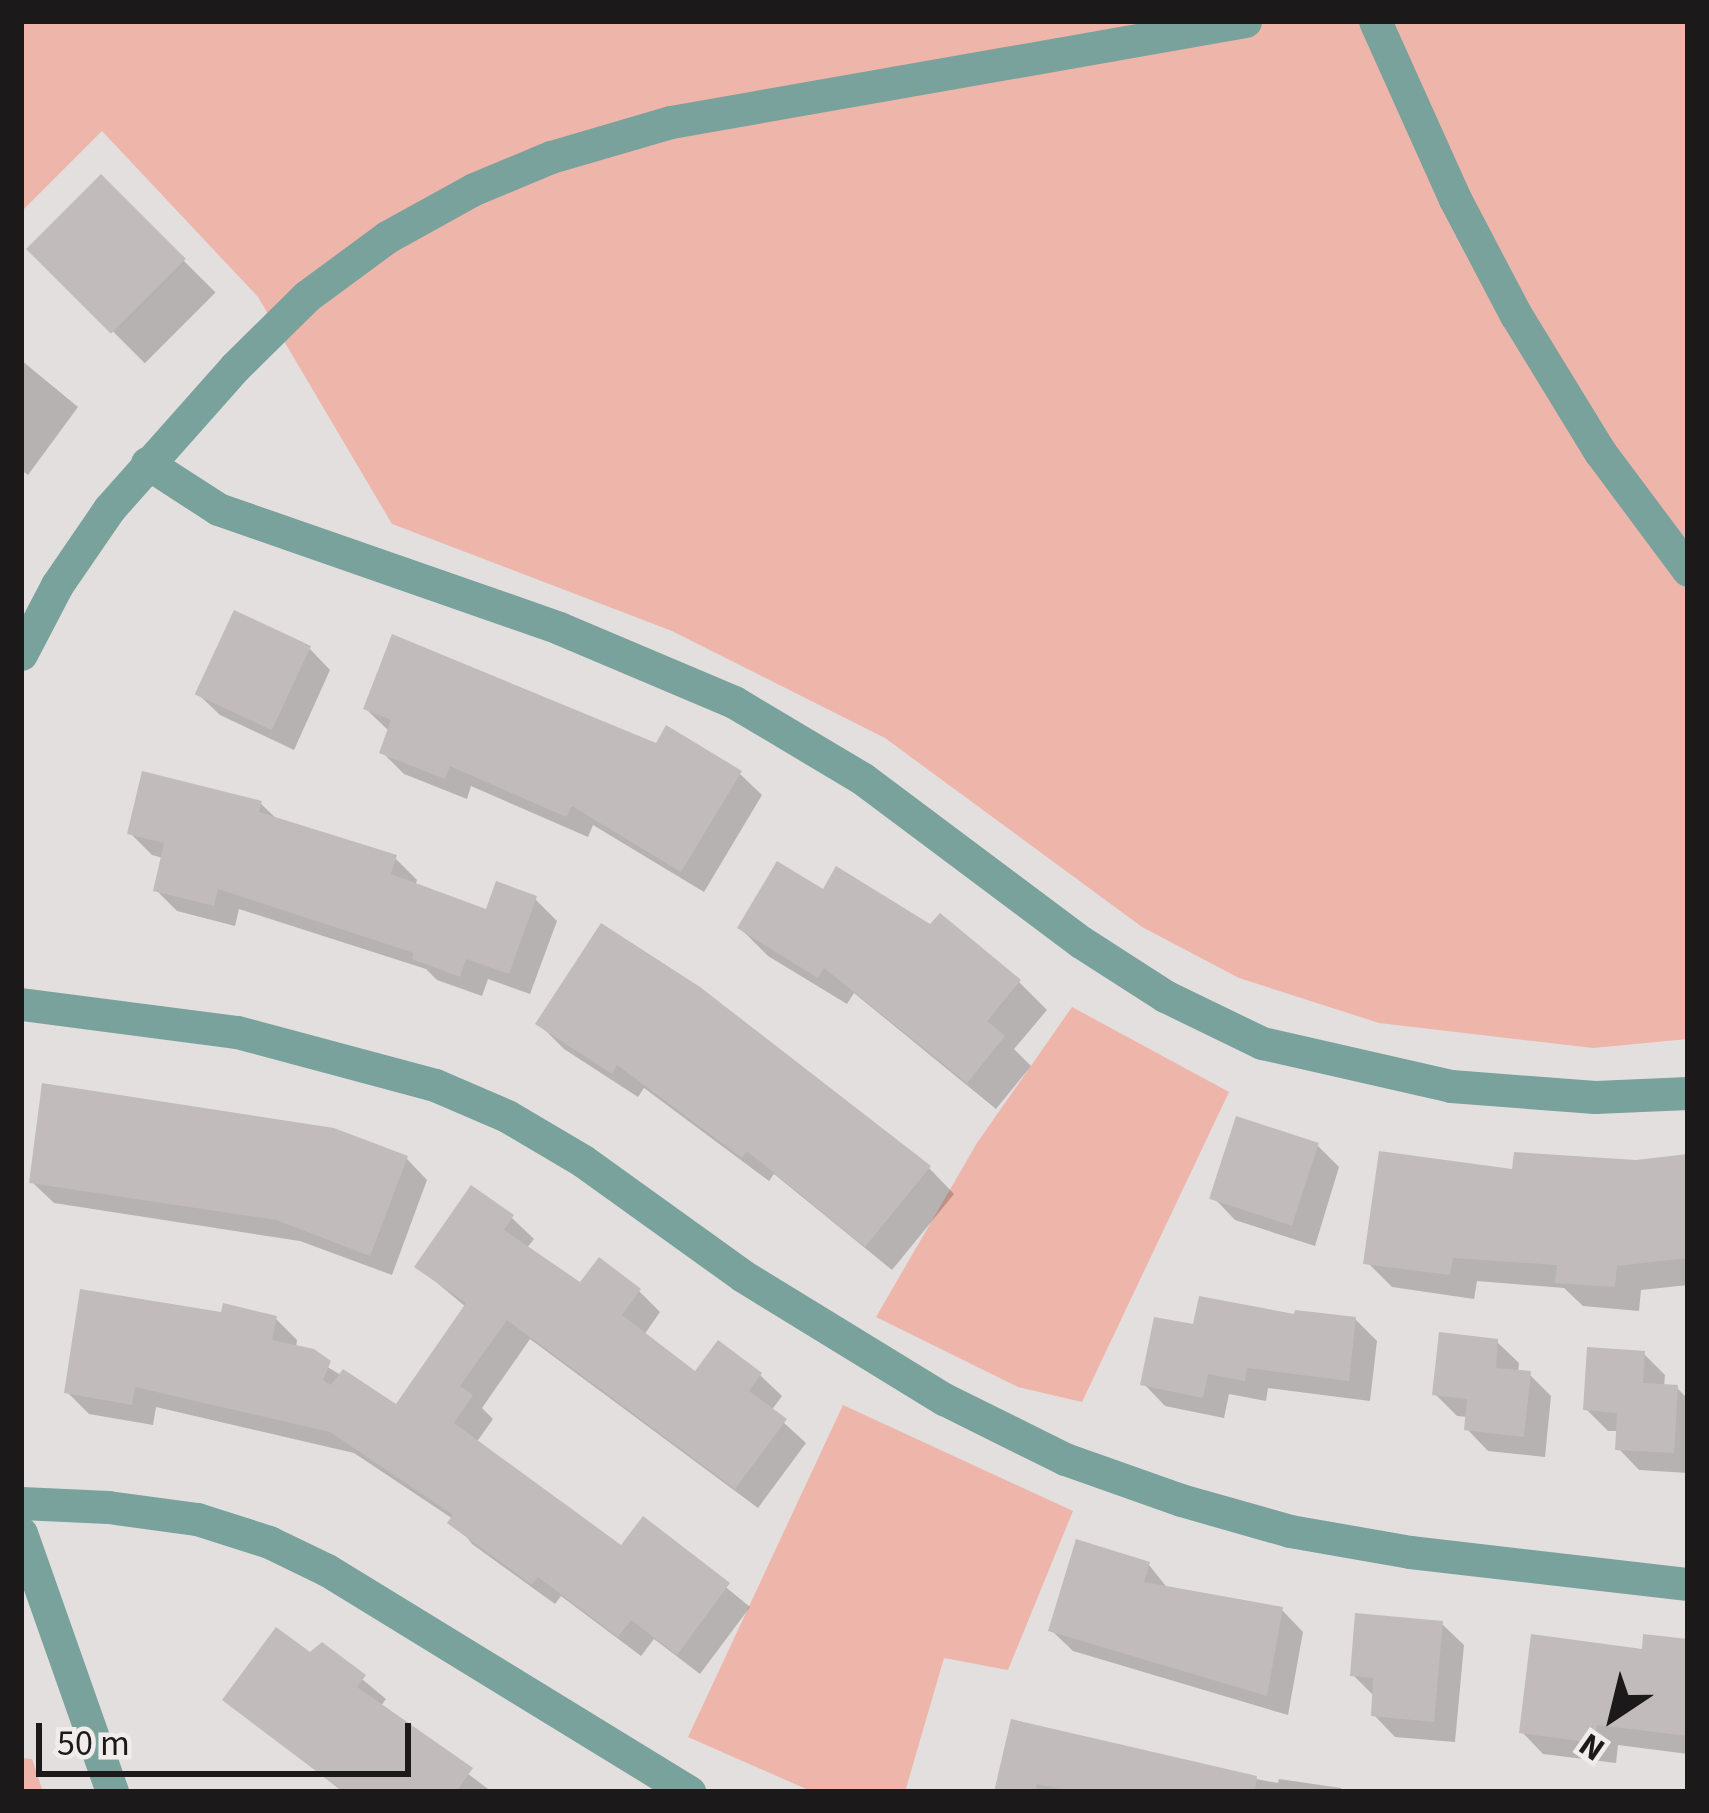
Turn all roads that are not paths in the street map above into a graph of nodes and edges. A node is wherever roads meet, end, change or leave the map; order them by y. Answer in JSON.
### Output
{"nodes":[{"id":1,"x":1245,"y":21,"type":"edge"},
{"id":2,"x":1375,"y":21,"type":"edge"},
{"id":3,"x":147,"y":463,"type":"junction"},
{"id":4,"x":1688,"y":570,"type":"edge"},
{"id":5,"x":21,"y":654,"type":"edge"},
{"id":6,"x":21,"y":1004,"type":"edge"},
{"id":7,"x":1688,"y":1093,"type":"edge"},
{"id":8,"x":21,"y":1503,"type":"edge"},
{"id":9,"x":21,"y":1533,"type":"edge"},
{"id":10,"x":1688,"y":1584,"type":"edge"},
{"id":11,"x":112,"y":1792,"type":"edge"},
{"id":12,"x":689,"y":1792,"type":"edge"}],
"edges":[{"from":1,"to":3,"type":"street"},
{"from":2,"to":4,"type":"street"},
{"from":3,"to":5,"type":"street"},
{"from":3,"to":7,"type":"street"},
{"from":6,"to":10,"type":"street"},
{"from":8,"to":12,"type":"street"},
{"from":9,"to":11,"type":"street"}]}
